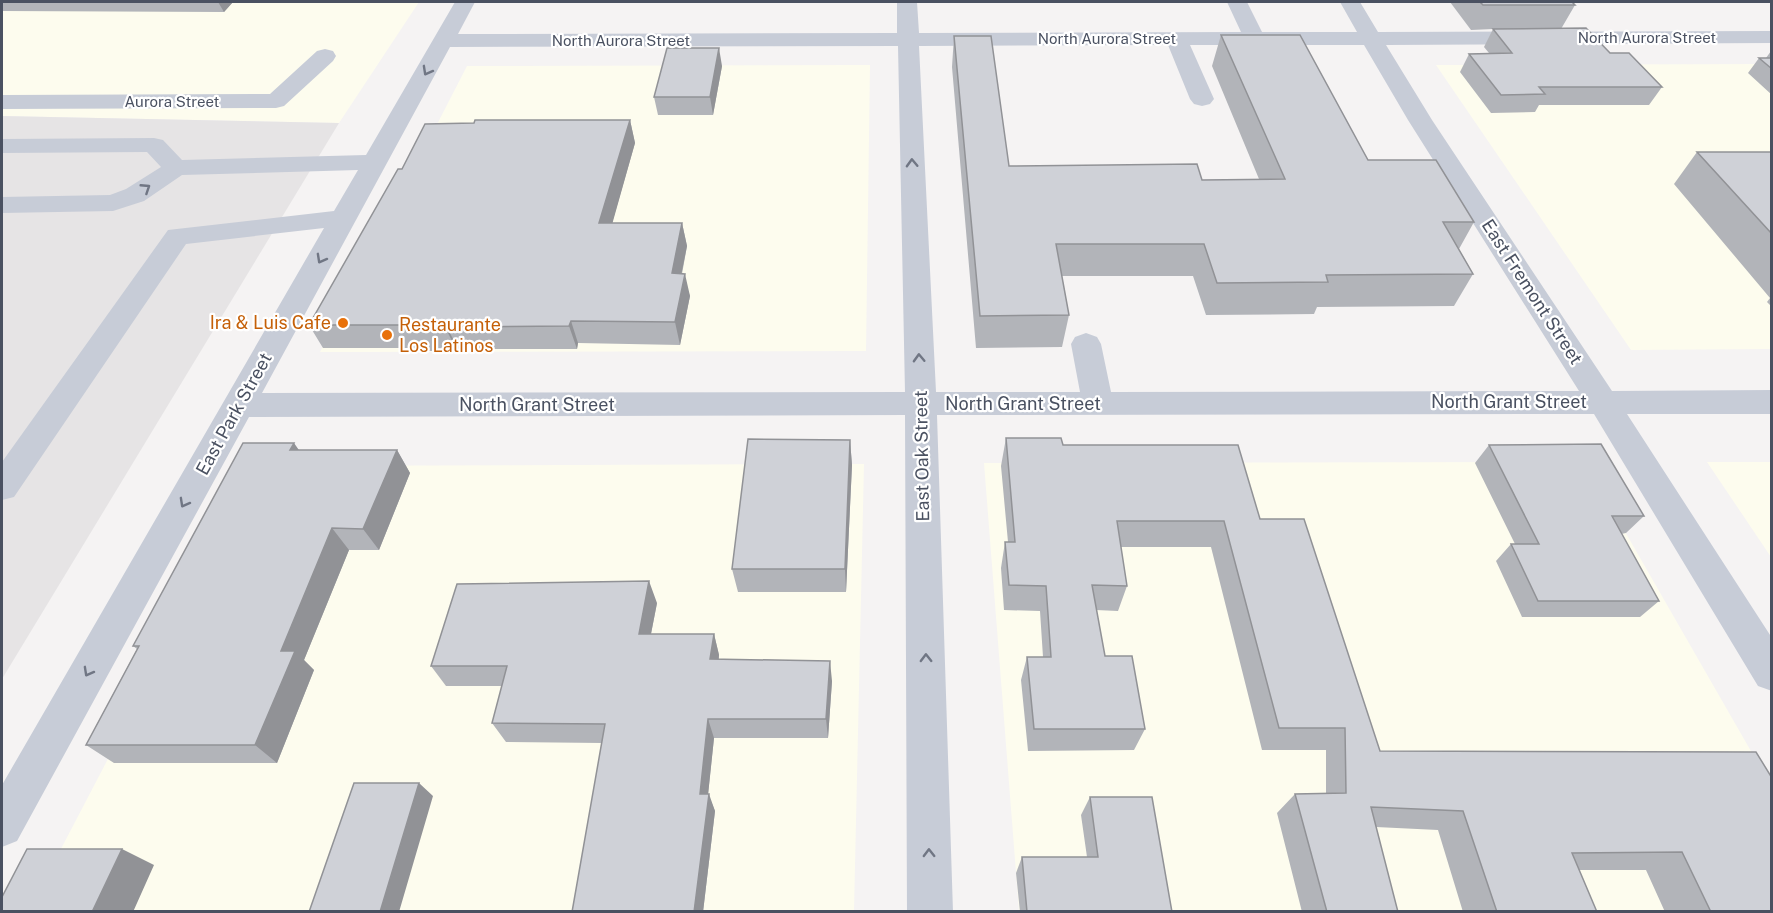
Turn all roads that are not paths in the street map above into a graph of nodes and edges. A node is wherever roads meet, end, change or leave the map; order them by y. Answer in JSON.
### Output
{"nodes":[{"id":1,"x":465,"y":2,"type":"edge"},
{"id":2,"x":906,"y":2,"type":"edge"},
{"id":3,"x":1237,"y":2,"type":"edge"},
{"id":4,"x":1350,"y":2,"type":"edge"},
{"id":5,"x":1772,"y":37,"type":"edge"},
{"id":6,"x":1372,"y":38,"type":"junction"},
{"id":7,"x":1176,"y":39,"type":"junction"},
{"id":8,"x":1255,"y":39,"type":"junction"},
{"id":9,"x":907,"y":40,"type":"junction"},
{"id":10,"x":443,"y":41,"type":"junction"},
{"id":11,"x":325,"y":57,"type":"dead end"},
{"id":12,"x":1202,"y":99,"type":"dead end"},
{"id":13,"x":2,"y":102,"type":"edge"},
{"id":14,"x":2,"y":146,"type":"edge"},
{"id":15,"x":376,"y":162,"type":"junction"},
{"id":16,"x":176,"y":168,"type":"junction"},
{"id":17,"x":2,"y":205,"type":"edge"},
{"id":18,"x":344,"y":218,"type":"junction"},
{"id":19,"x":1086,"y":344,"type":"dead end"},
{"id":20,"x":1603,"y":402,"type":"junction"},
{"id":21,"x":1772,"y":402,"type":"edge"},
{"id":22,"x":1098,"y":404,"type":"junction"},
{"id":23,"x":239,"y":405,"type":"junction"},
{"id":24,"x":921,"y":405,"type":"junction"},
{"id":25,"x":2,"y":487,"type":"edge"},
{"id":26,"x":1772,"y":673,"type":"edge"},
{"id":27,"x":2,"y":826,"type":"edge"},
{"id":28,"x":930,"y":912,"type":"edge"}],
"edges":[{"from":1,"to":10,"type":"street","name":"East Park Street"},
{"from":2,"to":9,"type":"street","name":"East Oak Street"},
{"from":3,"to":8,"type":"street"},
{"from":4,"to":6,"type":"street","name":"East Fremont Street"},
{"from":5,"to":6,"type":"street","name":"North Aurora Street"},
{"from":6,"to":8,"type":"street","name":"North Aurora Street"},
{"from":6,"to":20,"type":"street","name":"East Fremont Street"},
{"from":7,"to":8,"type":"street","name":"North Aurora Street"},
{"from":7,"to":9,"type":"street","name":"North Aurora Street"},
{"from":7,"to":12,"type":"street"},
{"from":9,"to":10,"type":"street","name":"North Aurora Street"},
{"from":24,"to":9,"type":"street","name":"East Oak Street","one_way":true},
{"from":10,"to":15,"type":"street","name":"East Park Street","one_way":true},
{"from":11,"to":13,"type":"street","name":"Aurora Street"},
{"from":14,"to":16,"type":"street"},
{"from":15,"to":16,"type":"street"},
{"from":15,"to":18,"type":"street","name":"East Park Street"},
{"from":17,"to":16,"type":"street","one_way":true},
{"from":18,"to":23,"type":"street","name":"East Park Street","one_way":true},
{"from":18,"to":25,"type":"street"},
{"from":19,"to":22,"type":"street"},
{"from":20,"to":21,"type":"street","name":"North Grant Street"},
{"from":20,"to":22,"type":"street","name":"North Grant Street"},
{"from":20,"to":26,"type":"street","name":"East Fremont Street"},
{"from":22,"to":24,"type":"street","name":"North Grant Street"},
{"from":23,"to":24,"type":"street","name":"North Grant Street"},
{"from":23,"to":27,"type":"street","name":"East Park Street","one_way":true},
{"from":28,"to":24,"type":"street","name":"East Oak Street","one_way":true}]}
